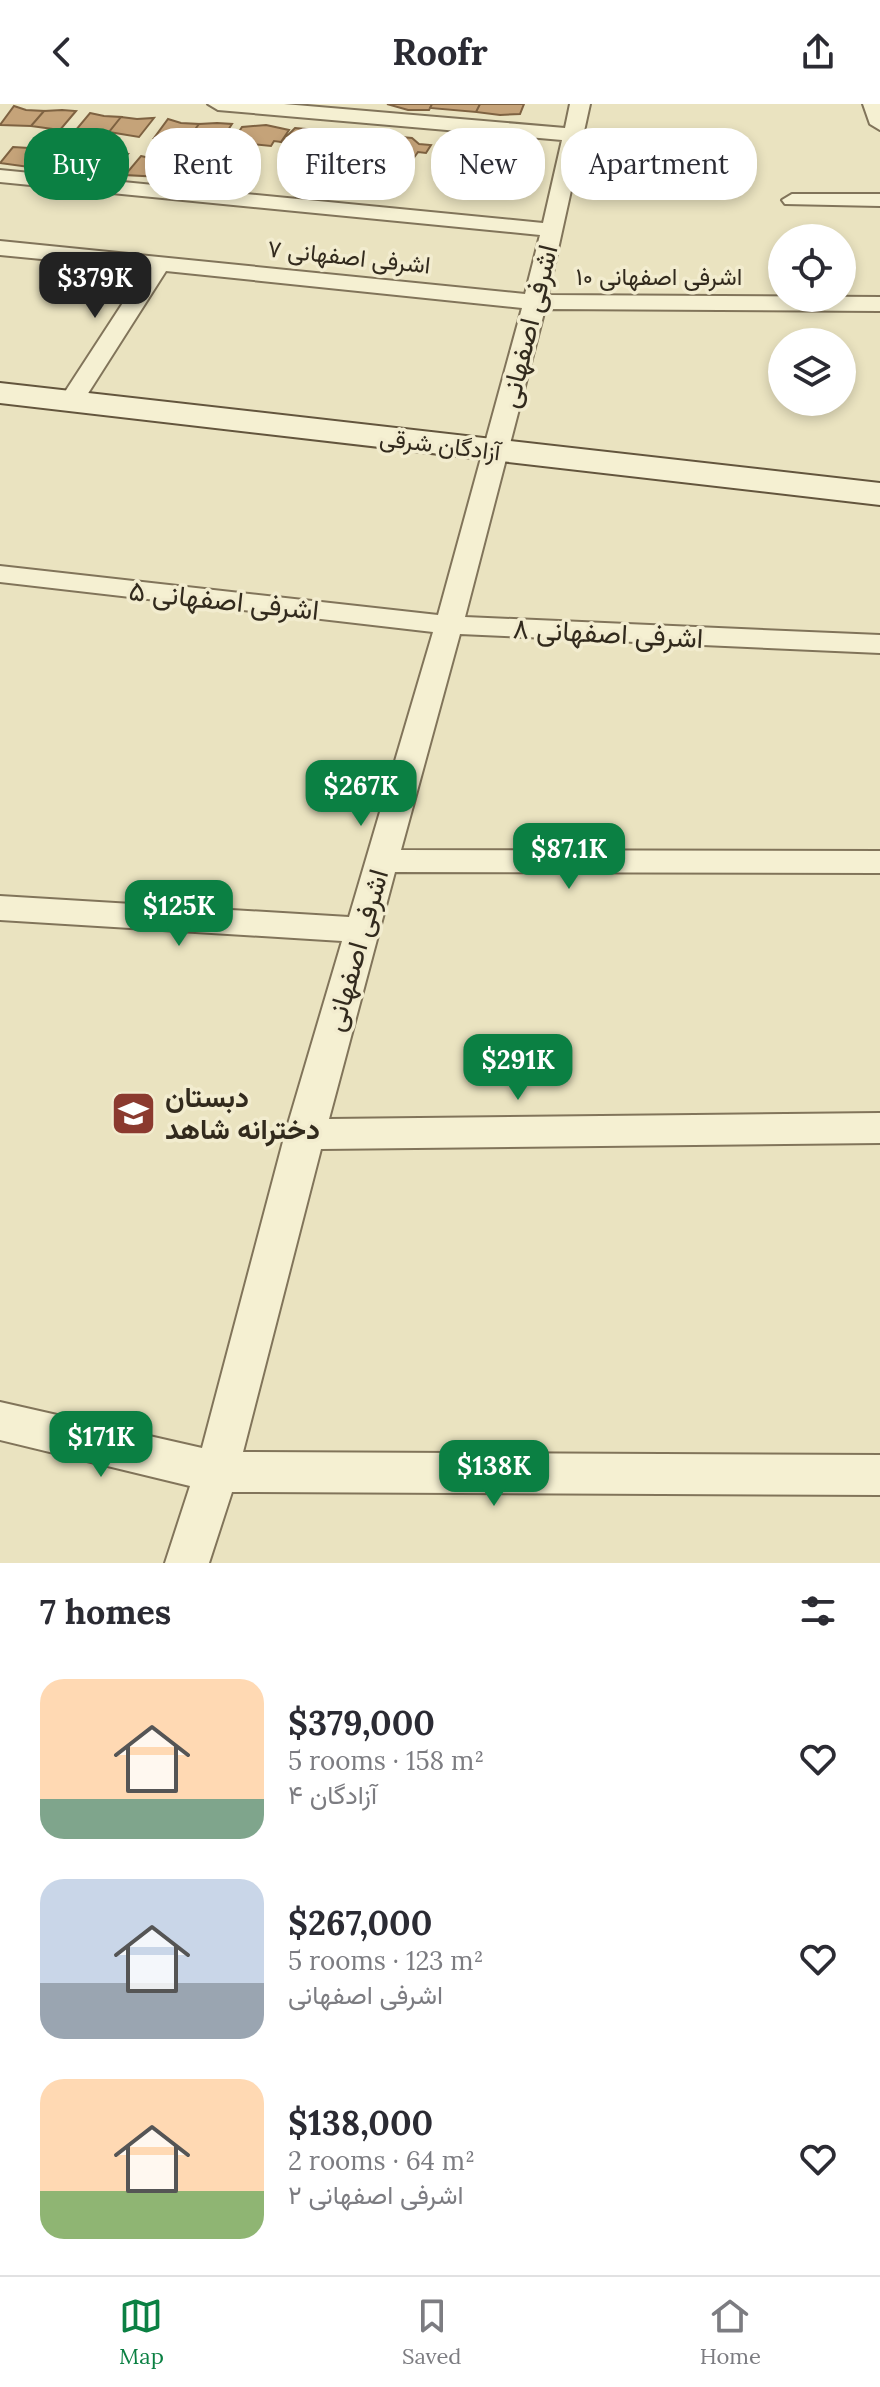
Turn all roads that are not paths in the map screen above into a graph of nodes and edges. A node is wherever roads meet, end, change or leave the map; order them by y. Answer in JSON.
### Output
{"nodes":[{"id":1,"x":218,"y":104,"type":"edge"},
{"id":2,"x":873,"y":104,"type":"edge"},
{"id":3,"x":577,"y":119,"type":"edge"},
{"id":4,"x":880,"y":124,"type":"edge"},
{"id":5,"x":0,"y":176,"type":"edge"},
{"id":6,"x":792,"y":200,"type":"dead end"},
{"id":7,"x":880,"y":200,"type":"edge"},
{"id":8,"x":552,"y":230,"type":"junction"},
{"id":9,"x":0,"y":248,"type":"edge"},
{"id":10,"x":159,"y":265,"type":"junction"},
{"id":11,"x":534,"y":302,"type":"junction"},
{"id":12,"x":880,"y":304,"type":"edge"},
{"id":13,"x":0,"y":393,"type":"edge"},
{"id":14,"x":71,"y":401,"type":"junction"},
{"id":15,"x":495,"y":452,"type":"junction"},
{"id":16,"x":880,"y":494,"type":"edge"},
{"id":17,"x":0,"y":574,"type":"edge"},
{"id":18,"x":448,"y":625,"type":"junction"},
{"id":19,"x":880,"y":644,"type":"edge"},
{"id":20,"x":381,"y":861,"type":"junction"},
{"id":21,"x":880,"y":862,"type":"edge"},
{"id":22,"x":0,"y":908,"type":"edge"},
{"id":23,"x":361,"y":930,"type":"junction"},
{"id":24,"x":880,"y":1128,"type":"edge"},
{"id":25,"x":304,"y":1134,"type":"junction"},
{"id":26,"x":0,"y":1421,"type":"edge"},
{"id":27,"x":218,"y":1472,"type":"junction"},
{"id":28,"x":880,"y":1475,"type":"edge"},
{"id":29,"x":187,"y":1563,"type":"edge"}],
"edges":[{"from":1,"to":3,"type":"street"},
{"from":2,"to":4,"type":"street"},
{"from":3,"to":8,"type":"street","name":"اشرفی اصفهانی"},
{"from":5,"to":8,"type":"street"},
{"from":6,"to":7,"type":"street"},
{"from":8,"to":11,"type":"street","name":"اشرفی اصفهانی"},
{"from":9,"to":10,"type":"street","name":"اشرفی اصفهانی ۷"},
{"from":10,"to":11,"type":"street","name":"اشرفی اصفهانی ۷"},
{"from":10,"to":14,"type":"street"},
{"from":11,"to":12,"type":"street","name":"اشرفی اصفهانی ۱۰"},
{"from":11,"to":15,"type":"street","name":"اشرفی اصفهانی"},
{"from":13,"to":14,"type":"main road","name":"آزادگان شرقی"},
{"from":14,"to":15,"type":"main road","name":"آزادگان شرقی"},
{"from":15,"to":16,"type":"main road","name":"آزادگان شرقی"},
{"from":15,"to":18,"type":"street","name":"اشرفی اصفهانی"},
{"from":17,"to":18,"type":"street","name":"اشرفی اصفهانی ۵"},
{"from":18,"to":19,"type":"street","name":"اشرفی اصفهانی ۸"},
{"from":18,"to":20,"type":"street","name":"اشرفی اصفهانی"},
{"from":20,"to":21,"type":"street"},
{"from":20,"to":23,"type":"street","name":"اشرفی اصفهانی"},
{"from":22,"to":23,"type":"street"},
{"from":23,"to":25,"type":"street","name":"اشرفی اصفهانی"},
{"from":24,"to":25,"type":"street"},
{"from":25,"to":27,"type":"street","name":"اشرفی اصفهانی"},
{"from":26,"to":27,"type":"street"},
{"from":27,"to":28,"type":"street"},
{"from":27,"to":29,"type":"street","name":"اشرفی اصفهانی"}]}
